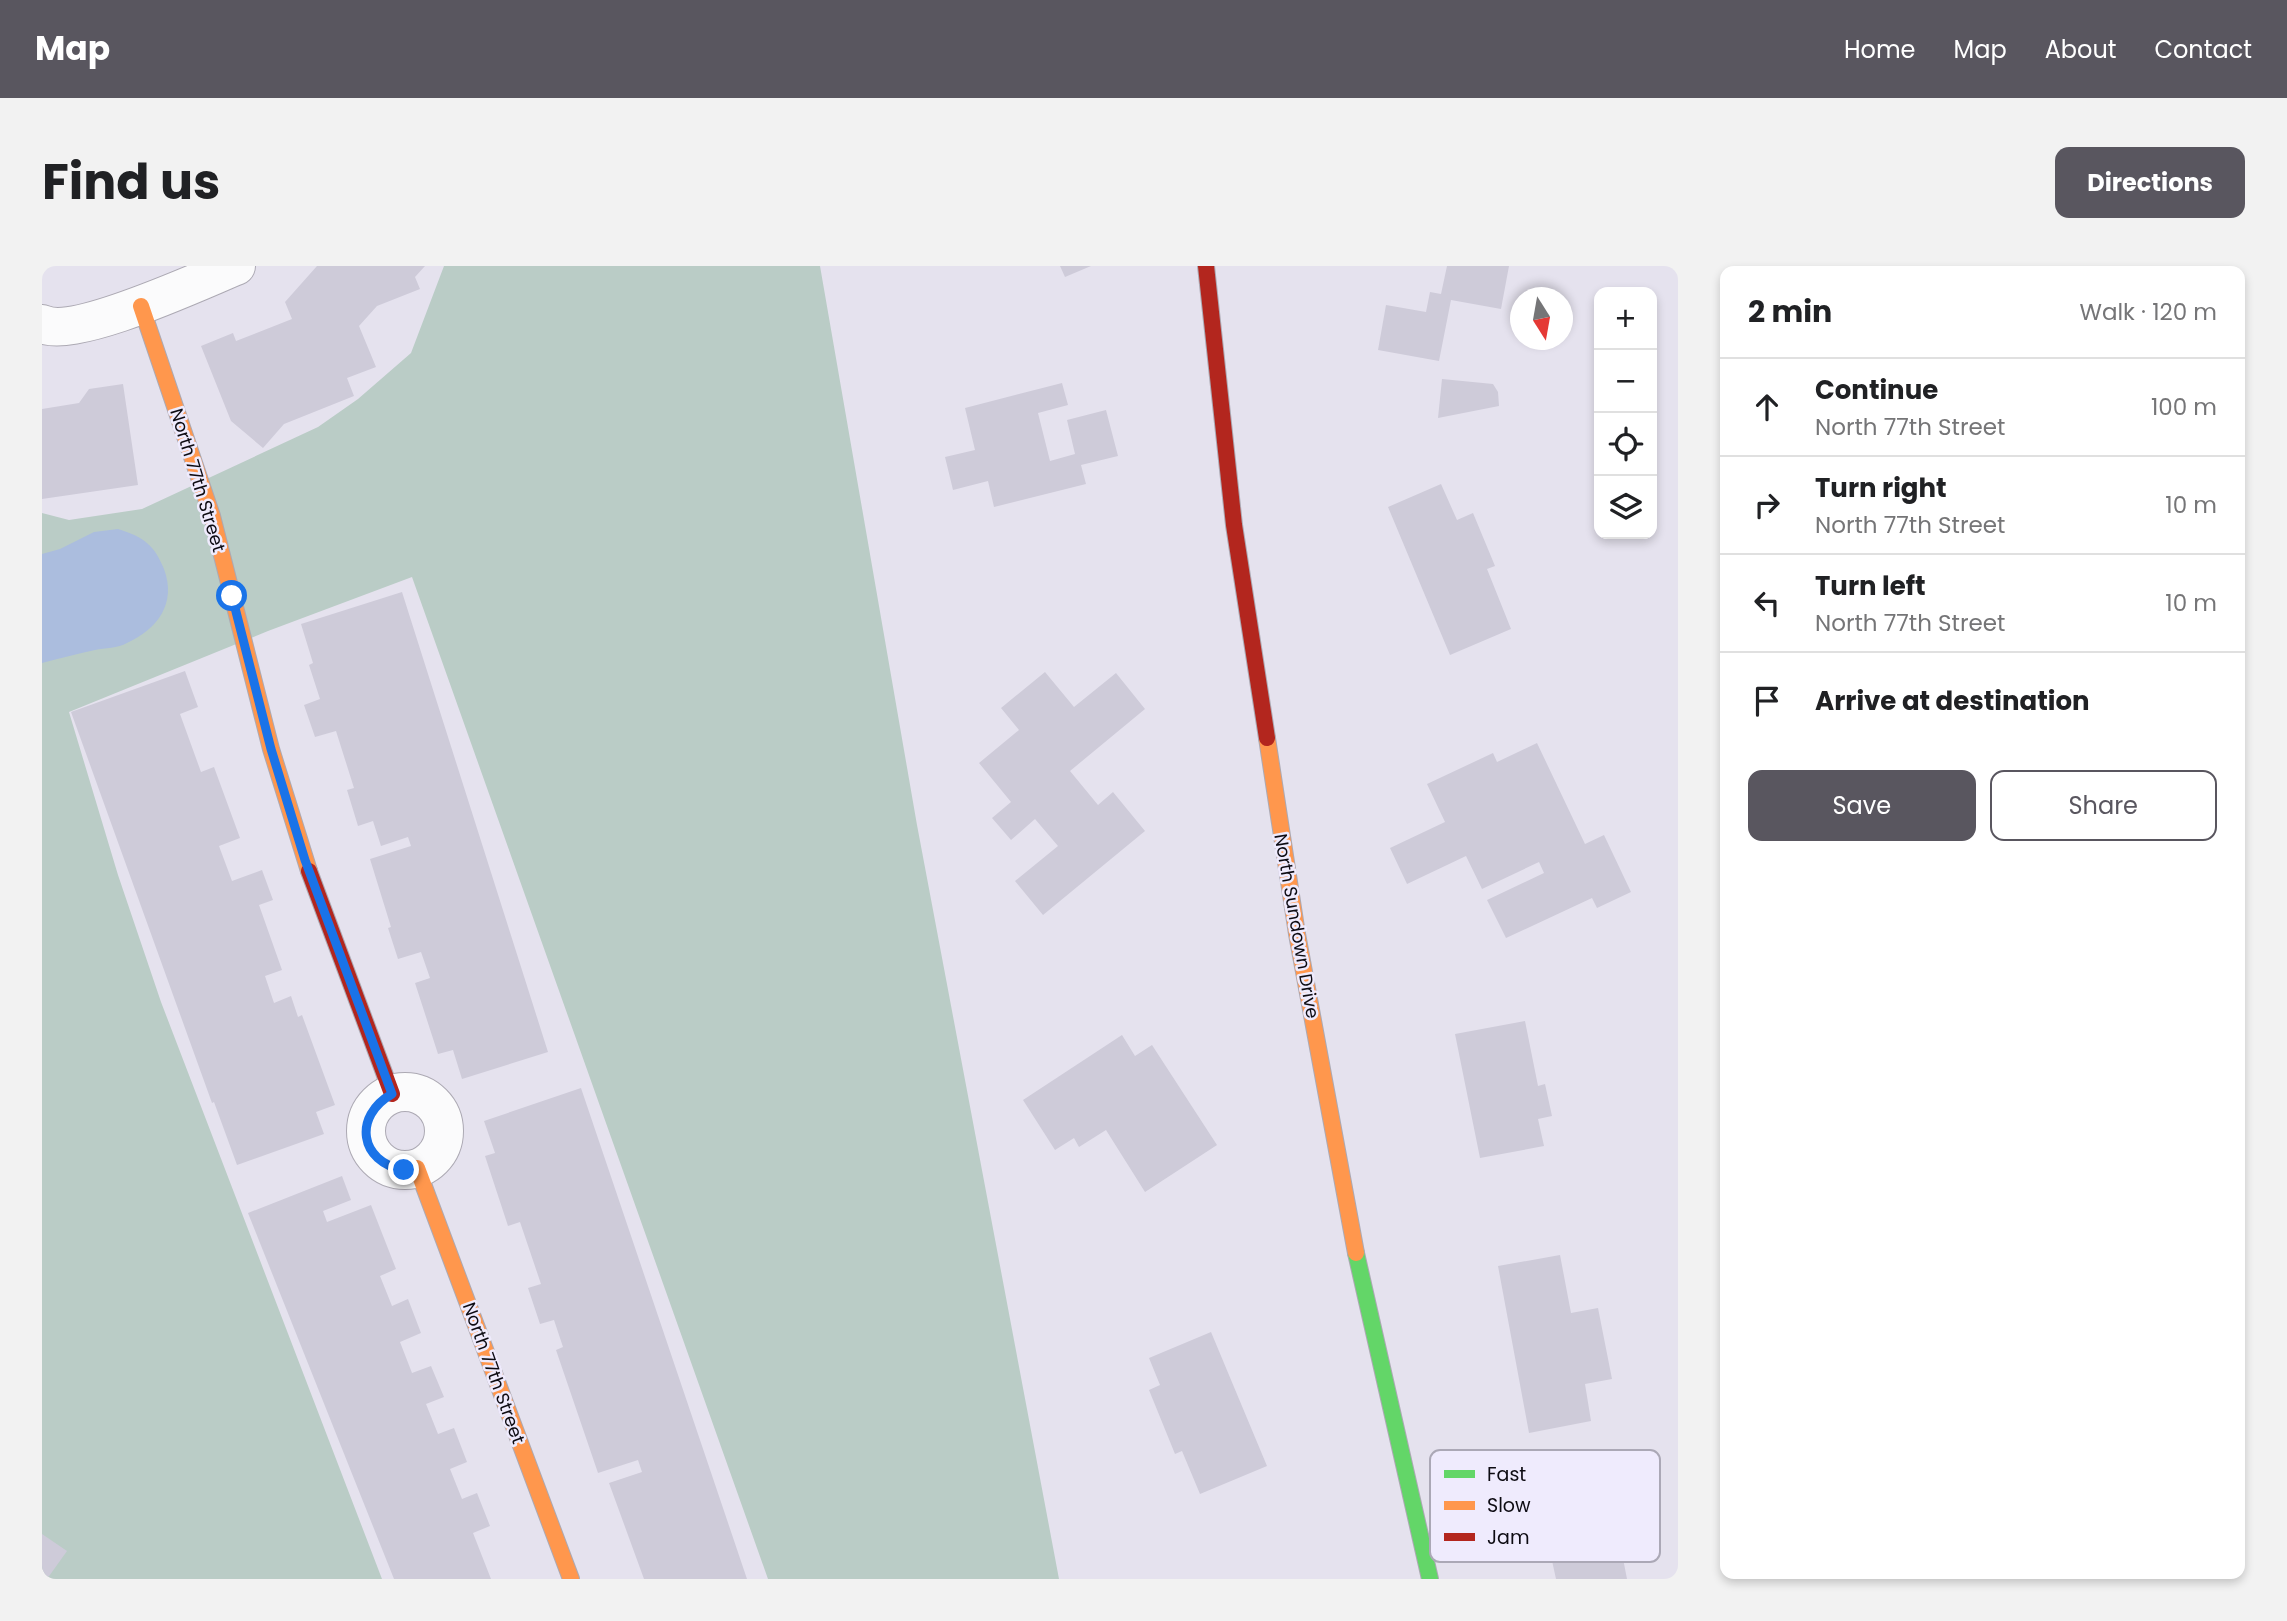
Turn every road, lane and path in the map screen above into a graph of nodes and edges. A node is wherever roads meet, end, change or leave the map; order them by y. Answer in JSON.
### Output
{"nodes":[{"id":1,"x":236,"y":266,"type":"edge"},
{"id":2,"x":1206,"y":266,"type":"edge"},
{"id":3,"x":141,"y":306,"type":"junction"},
{"id":4,"x":42,"y":324,"type":"edge"},
{"id":5,"x":392,"y":1094,"type":"junction"},
{"id":6,"x":417,"y":1168,"type":"junction"},
{"id":7,"x":571,"y":1579,"type":"edge"},
{"id":8,"x":1430,"y":1579,"type":"edge"}],
"edges":[{"from":1,"to":3,"type":"street"},
{"from":2,"to":8,"type":"street","name":"North Sundown Drive"},
{"from":3,"to":4,"type":"street"},
{"from":3,"to":5,"type":"street","name":"North 77th Street"},
{"from":5,"to":6,"type":"street"},
{"from":5,"to":6,"type":"street"},
{"from":6,"to":7,"type":"street","name":"North 77th Street"}]}
